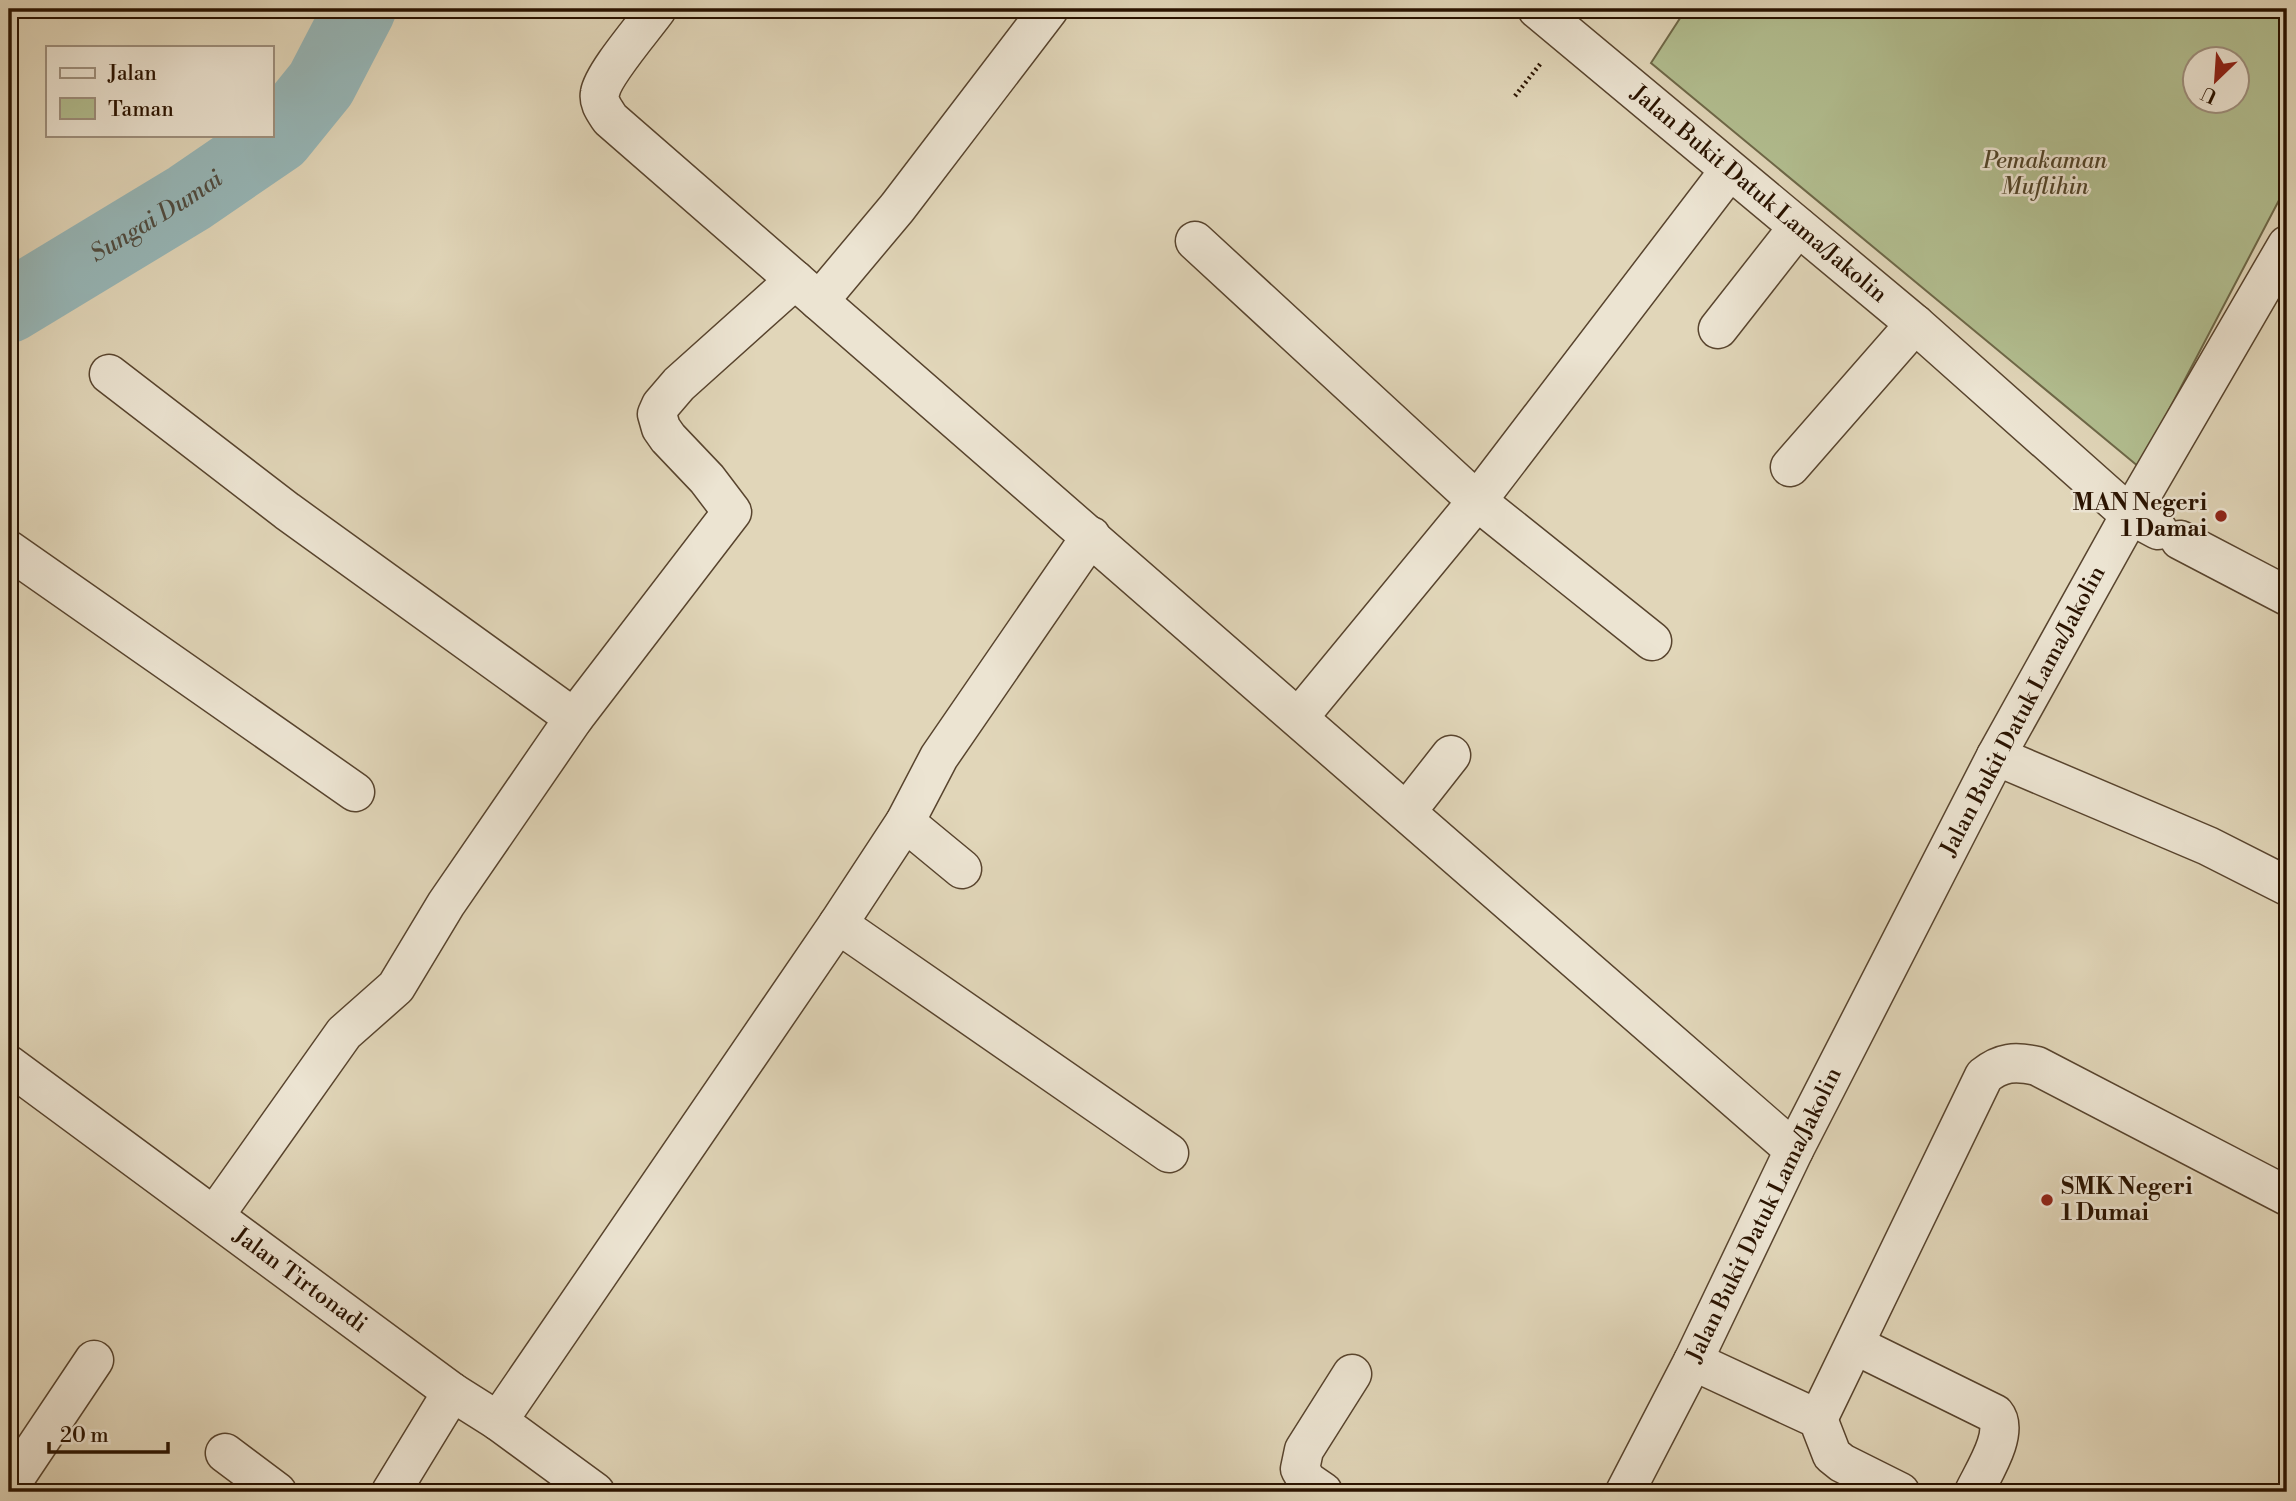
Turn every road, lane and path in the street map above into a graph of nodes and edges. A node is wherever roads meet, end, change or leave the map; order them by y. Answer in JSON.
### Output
{"nodes":[{"id":1,"x":657,"y":9,"type":"edge"},
{"id":2,"x":1049,"y":9,"type":"edge"},
{"id":3,"x":1537,"y":9,"type":"edge"},
{"id":4,"x":1729,"y":171,"type":"junction"},
{"id":5,"x":1798,"y":227,"type":"junction"},
{"id":6,"x":1195,"y":241,"type":"dead end"},
{"id":7,"x":2287,"y":245,"type":"edge"},
{"id":8,"x":807,"y":290,"type":"junction"},
{"id":9,"x":1916,"y":324,"type":"junction"},
{"id":10,"x":1718,"y":329,"type":"dead end"},
{"id":11,"x":109,"y":374,"type":"dead end"},
{"id":12,"x":1790,"y":467,"type":"dead end"},
{"id":13,"x":1477,"y":501,"type":"junction"},
{"id":14,"x":2156,"y":528,"type":"junction"},
{"id":15,"x":1091,"y":536,"type":"junction"},
{"id":16,"x":9,"y":550,"type":"edge"},
{"id":17,"x":2287,"y":596,"type":"edge"},
{"id":18,"x":1651,"y":641,"type":"dead end"},
{"id":19,"x":1299,"y":717,"type":"junction"},
{"id":20,"x":574,"y":718,"type":"junction"},
{"id":21,"x":1451,"y":755,"type":"dead end"},
{"id":22,"x":1996,"y":756,"type":"junction"},
{"id":23,"x":355,"y":792,"type":"dead end"},
{"id":24,"x":1408,"y":811,"type":"junction"},
{"id":25,"x":905,"y":822,"type":"junction"},
{"id":26,"x":962,"y":869,"type":"dead end"},
{"id":27,"x":2287,"y":886,"type":"edge"},
{"id":28,"x":838,"y":924,"type":"junction"},
{"id":29,"x":9,"y":1065,"type":"edge"},
{"id":30,"x":1794,"y":1150,"type":"junction"},
{"id":31,"x":1169,"y":1153,"type":"dead end"},
{"id":32,"x":2287,"y":1196,"type":"edge"},
{"id":33,"x":215,"y":1215,"type":"junction"},
{"id":34,"x":1855,"y":1345,"type":"junction"},
{"id":35,"x":94,"y":1360,"type":"dead end"},
{"id":36,"x":1693,"y":1361,"type":"junction"},
{"id":37,"x":1352,"y":1374,"type":"dead end"},
{"id":38,"x":452,"y":1392,"type":"junction"},
{"id":39,"x":1818,"y":1419,"type":"junction"},
{"id":40,"x":498,"y":1421,"type":"junction"},
{"id":41,"x":225,"y":1454,"type":"dead end"},
{"id":42,"x":9,"y":1487,"type":"edge"},
{"id":43,"x":277,"y":1492,"type":"edge"},
{"id":44,"x":391,"y":1492,"type":"edge"},
{"id":45,"x":595,"y":1492,"type":"edge"},
{"id":46,"x":1323,"y":1492,"type":"edge"},
{"id":47,"x":1625,"y":1492,"type":"edge"},
{"id":48,"x":1900,"y":1492,"type":"edge"},
{"id":49,"x":1974,"y":1492,"type":"edge"}],
"edges":[{"from":1,"to":8,"type":"street"},
{"from":2,"to":8,"type":"street"},
{"from":3,"to":4,"type":"street","name":"Jalan Bukit Datuk Lama/Jakolin"},
{"from":4,"to":5,"type":"street","name":"Jalan Bukit Datuk Lama/Jakolin"},
{"from":4,"to":13,"type":"street"},
{"from":5,"to":9,"type":"street","name":"Jalan Bukit Datuk Lama/Jakolin"},
{"from":5,"to":10,"type":"street"},
{"from":6,"to":13,"type":"street"},
{"from":7,"to":14,"type":"street"},
{"from":8,"to":15,"type":"street"},
{"from":8,"to":20,"type":"street"},
{"from":9,"to":12,"type":"street"},
{"from":9,"to":14,"type":"street","name":"Jalan Bukit Datuk Lama/Jakolin"},
{"from":11,"to":20,"type":"street"},
{"from":13,"to":18,"type":"street"},
{"from":13,"to":19,"type":"street"},
{"from":14,"to":17,"type":"street"},
{"from":14,"to":22,"type":"street","name":"Jalan Bukit Datuk Lama/Jakolin"},
{"from":15,"to":19,"type":"street"},
{"from":15,"to":25,"type":"street"},
{"from":16,"to":23,"type":"street"},
{"from":19,"to":24,"type":"street"},
{"from":20,"to":33,"type":"street"},
{"from":21,"to":24,"type":"street"},
{"from":22,"to":27,"type":"street"},
{"from":22,"to":30,"type":"street","name":"Jalan Bukit Datuk Lama/Jakolin"},
{"from":24,"to":30,"type":"street"},
{"from":25,"to":26,"type":"street"},
{"from":25,"to":28,"type":"street"},
{"from":28,"to":31,"type":"street"},
{"from":28,"to":40,"type":"street"},
{"from":29,"to":33,"type":"street","name":"Jalan Tirtonadi"},
{"from":30,"to":36,"type":"street","name":"Jalan Bukit Datuk Lama/Jakolin"},
{"from":32,"to":34,"type":"street"},
{"from":33,"to":38,"type":"street","name":"Jalan Tirtonadi"},
{"from":34,"to":39,"type":"street"},
{"from":34,"to":49,"type":"street"},
{"from":35,"to":42,"type":"street"},
{"from":36,"to":39,"type":"street"},
{"from":36,"to":47,"type":"street","name":"Jalan Bukit Datuk Lama/Jakolin"},
{"from":37,"to":46,"type":"street"},
{"from":38,"to":40,"type":"street","name":"Jalan Tirtonadi"},
{"from":38,"to":44,"type":"street"},
{"from":39,"to":48,"type":"street"},
{"from":40,"to":45,"type":"street","name":"Jalan Tirtonadi"},
{"from":41,"to":43,"type":"street"}]}
